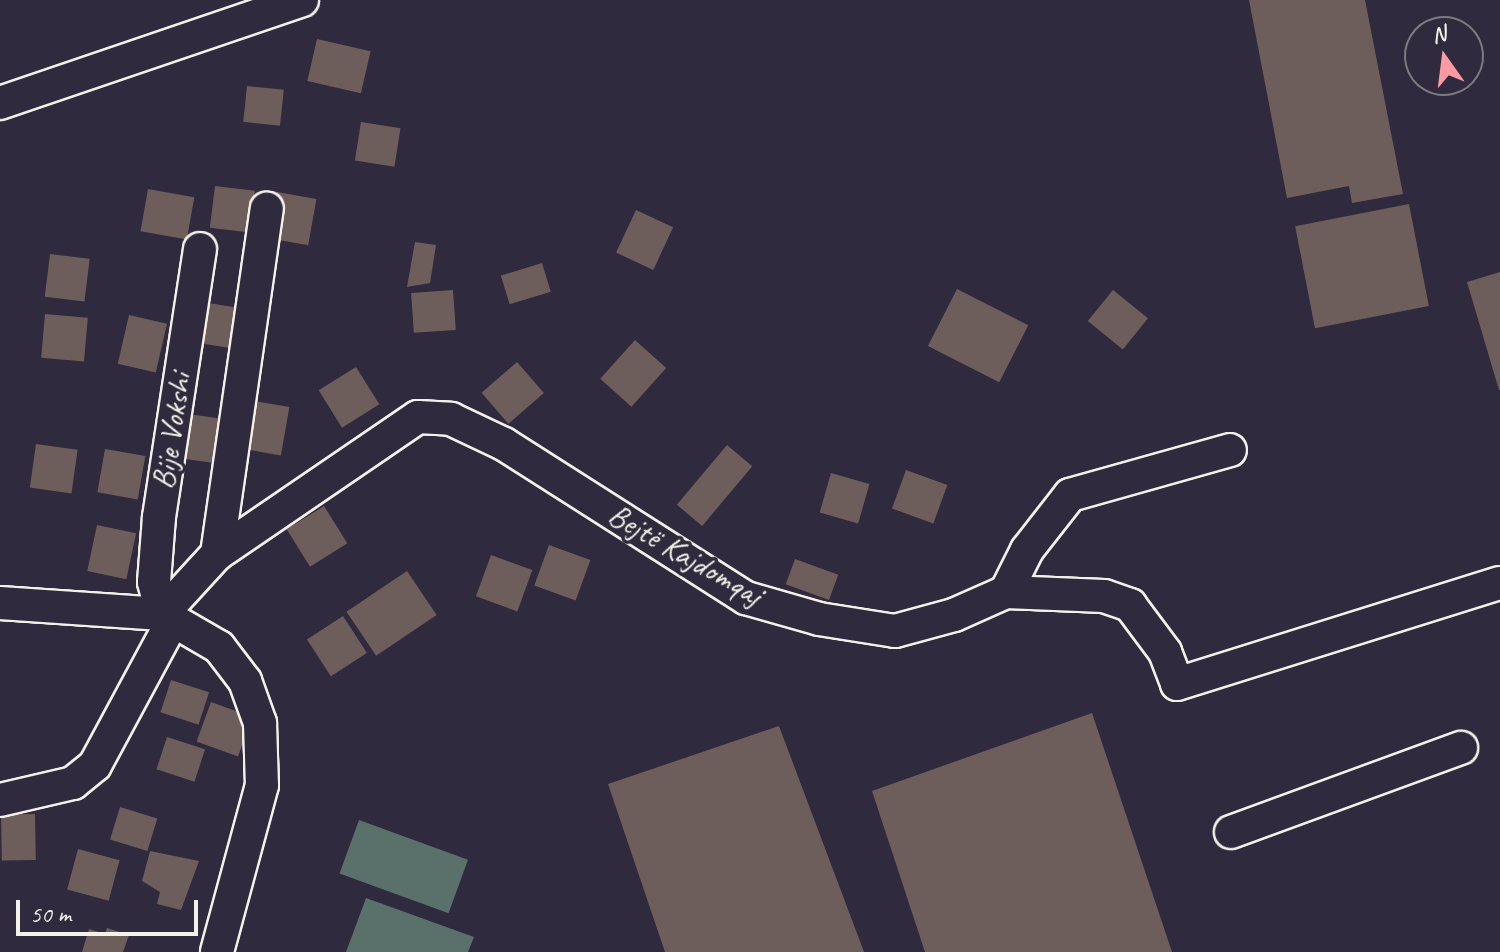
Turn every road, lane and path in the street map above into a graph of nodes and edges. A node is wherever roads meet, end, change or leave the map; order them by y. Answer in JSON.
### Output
{"nodes":[{"id":1,"x":302,"y":0,"type":"edge"},
{"id":2,"x":0,"y":103,"type":"edge"},
{"id":3,"x":267,"y":209,"type":"dead end"},
{"id":4,"x":200,"y":249,"type":"dead end"},
{"id":5,"x":1230,"y":450,"type":"dead end"},
{"id":6,"x":217,"y":554,"type":"junction"},
{"id":7,"x":1500,"y":583,"type":"edge"},
{"id":8,"x":1006,"y":592,"type":"junction"},
{"id":9,"x":0,"y":603,"type":"edge"},
{"id":10,"x":168,"y":617,"type":"junction"},
{"id":11,"x":1461,"y":748,"type":"dead end"},
{"id":12,"x":0,"y":800,"type":"edge"},
{"id":13,"x":1231,"y":832,"type":"dead end"},
{"id":14,"x":217,"y":952,"type":"edge"}],
"edges":[{"from":1,"to":2,"type":"street"},
{"from":3,"to":6,"type":"street"},
{"from":4,"to":10,"type":"street","name":"Bije Vokshi"},
{"from":5,"to":8,"type":"street"},
{"from":6,"to":8,"type":"street","name":"Bejtë Kajdomqaj"},
{"from":6,"to":10,"type":"street","name":"Bejtë Kajdomqaj"},
{"from":7,"to":8,"type":"street"},
{"from":9,"to":10,"type":"street"},
{"from":10,"to":12,"type":"street","name":"Bejtë Kajdomqaj"},
{"from":10,"to":14,"type":"street"},
{"from":11,"to":13,"type":"street"}]}
